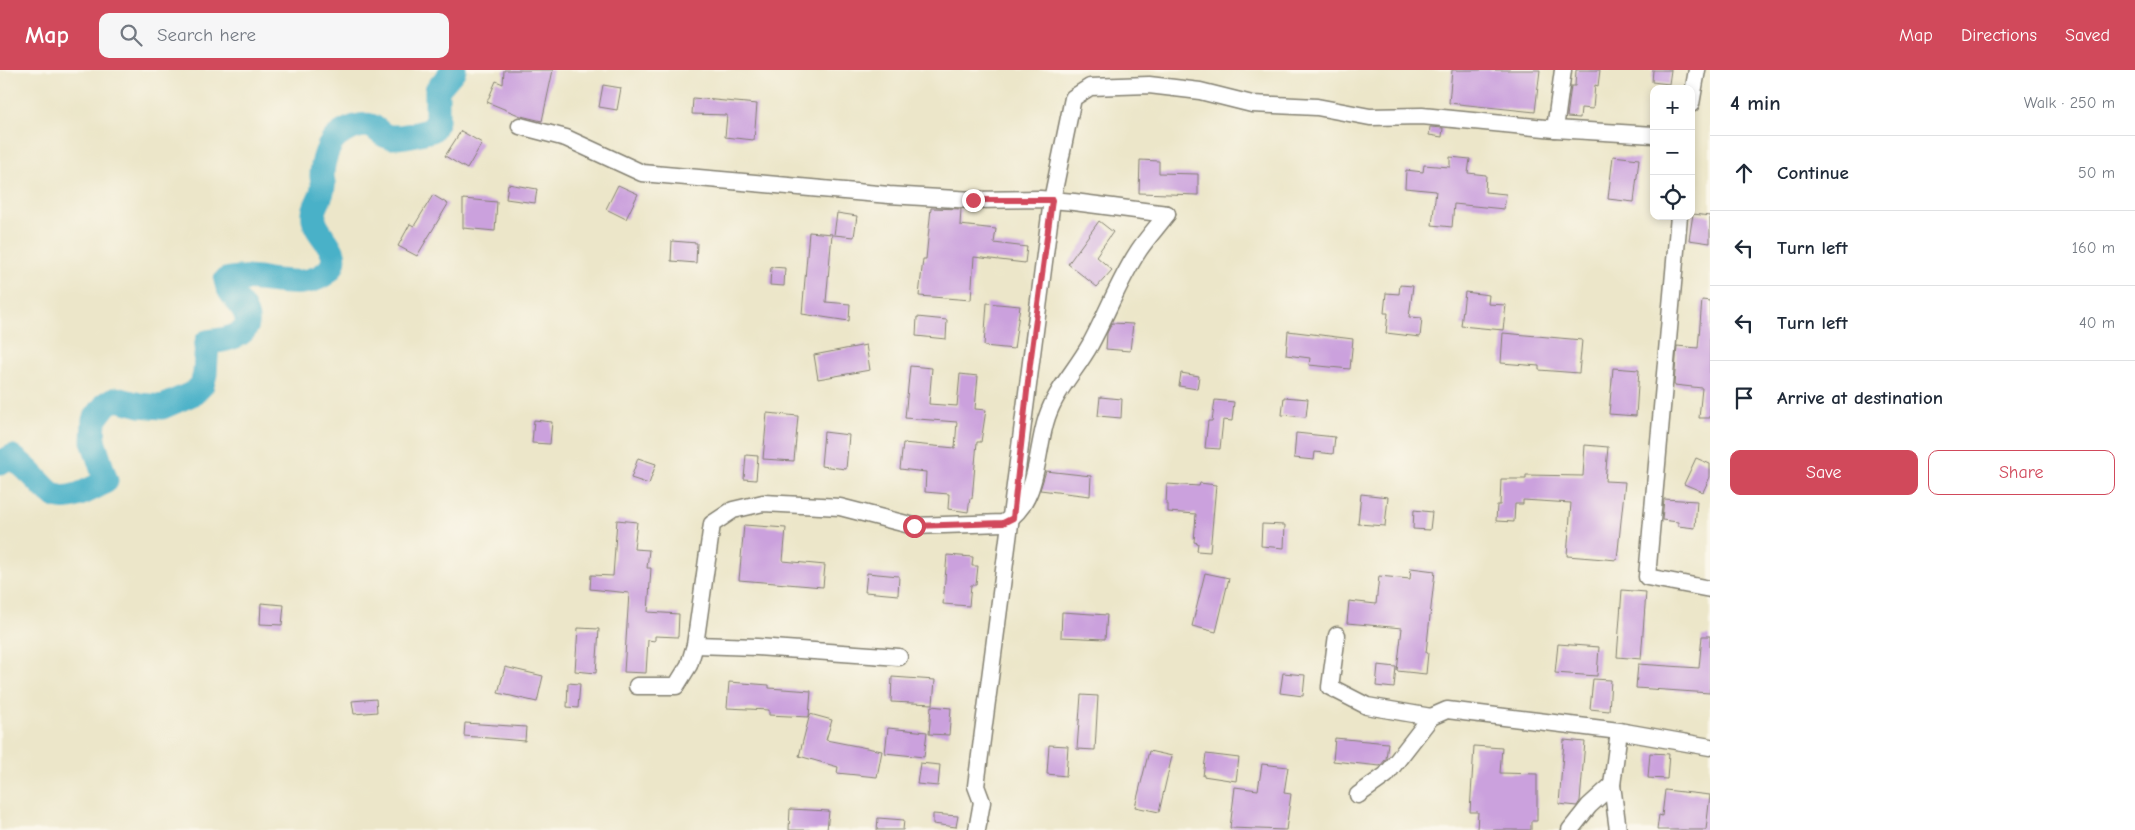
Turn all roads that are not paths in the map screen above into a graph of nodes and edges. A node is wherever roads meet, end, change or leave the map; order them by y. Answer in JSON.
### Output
{"nodes":[{"id":1,"x":1563,"y":70,"type":"edge"},
{"id":2,"x":1696,"y":70,"type":"edge"},
{"id":3,"x":1694,"y":85,"type":"edge"},
{"id":4,"x":520,"y":126,"type":"dead end"},
{"id":5,"x":1555,"y":129,"type":"junction"},
{"id":6,"x":1650,"y":135,"type":"edge"},
{"id":7,"x":1052,"y":200,"type":"junction"},
{"id":8,"x":1679,"y":220,"type":"edge"},
{"id":9,"x":1013,"y":518,"type":"junction"},
{"id":10,"x":1710,"y":589,"type":"edge"},
{"id":11,"x":1338,"y":635,"type":"dead end"},
{"id":12,"x":695,"y":645,"type":"junction"},
{"id":13,"x":899,"y":657,"type":"dead end"},
{"id":14,"x":637,"y":686,"type":"dead end"},
{"id":15,"x":1431,"y":717,"type":"junction"},
{"id":16,"x":1619,"y":732,"type":"junction"},
{"id":17,"x":1710,"y":746,"type":"edge"},
{"id":18,"x":1612,"y":785,"type":"junction"},
{"id":19,"x":1358,"y":795,"type":"dead end"},
{"id":20,"x":977,"y":830,"type":"edge"},
{"id":21,"x":1570,"y":830,"type":"edge"},
{"id":22,"x":1618,"y":830,"type":"edge"}],
"edges":[{"from":1,"to":5,"type":"street"},
{"from":2,"to":3,"type":"street"},
{"from":4,"to":7,"type":"street"},
{"from":5,"to":6,"type":"street"},
{"from":5,"to":7,"type":"street"},
{"from":7,"to":9,"type":"street"},
{"from":7,"to":9,"type":"street"},
{"from":8,"to":10,"type":"street"},
{"from":9,"to":12,"type":"street"},
{"from":9,"to":20,"type":"street"},
{"from":11,"to":15,"type":"street"},
{"from":12,"to":13,"type":"street"},
{"from":12,"to":14,"type":"street"},
{"from":15,"to":16,"type":"street"},
{"from":15,"to":19,"type":"street"},
{"from":16,"to":17,"type":"street"},
{"from":16,"to":18,"type":"street"},
{"from":18,"to":21,"type":"street"},
{"from":18,"to":22,"type":"street"}]}
